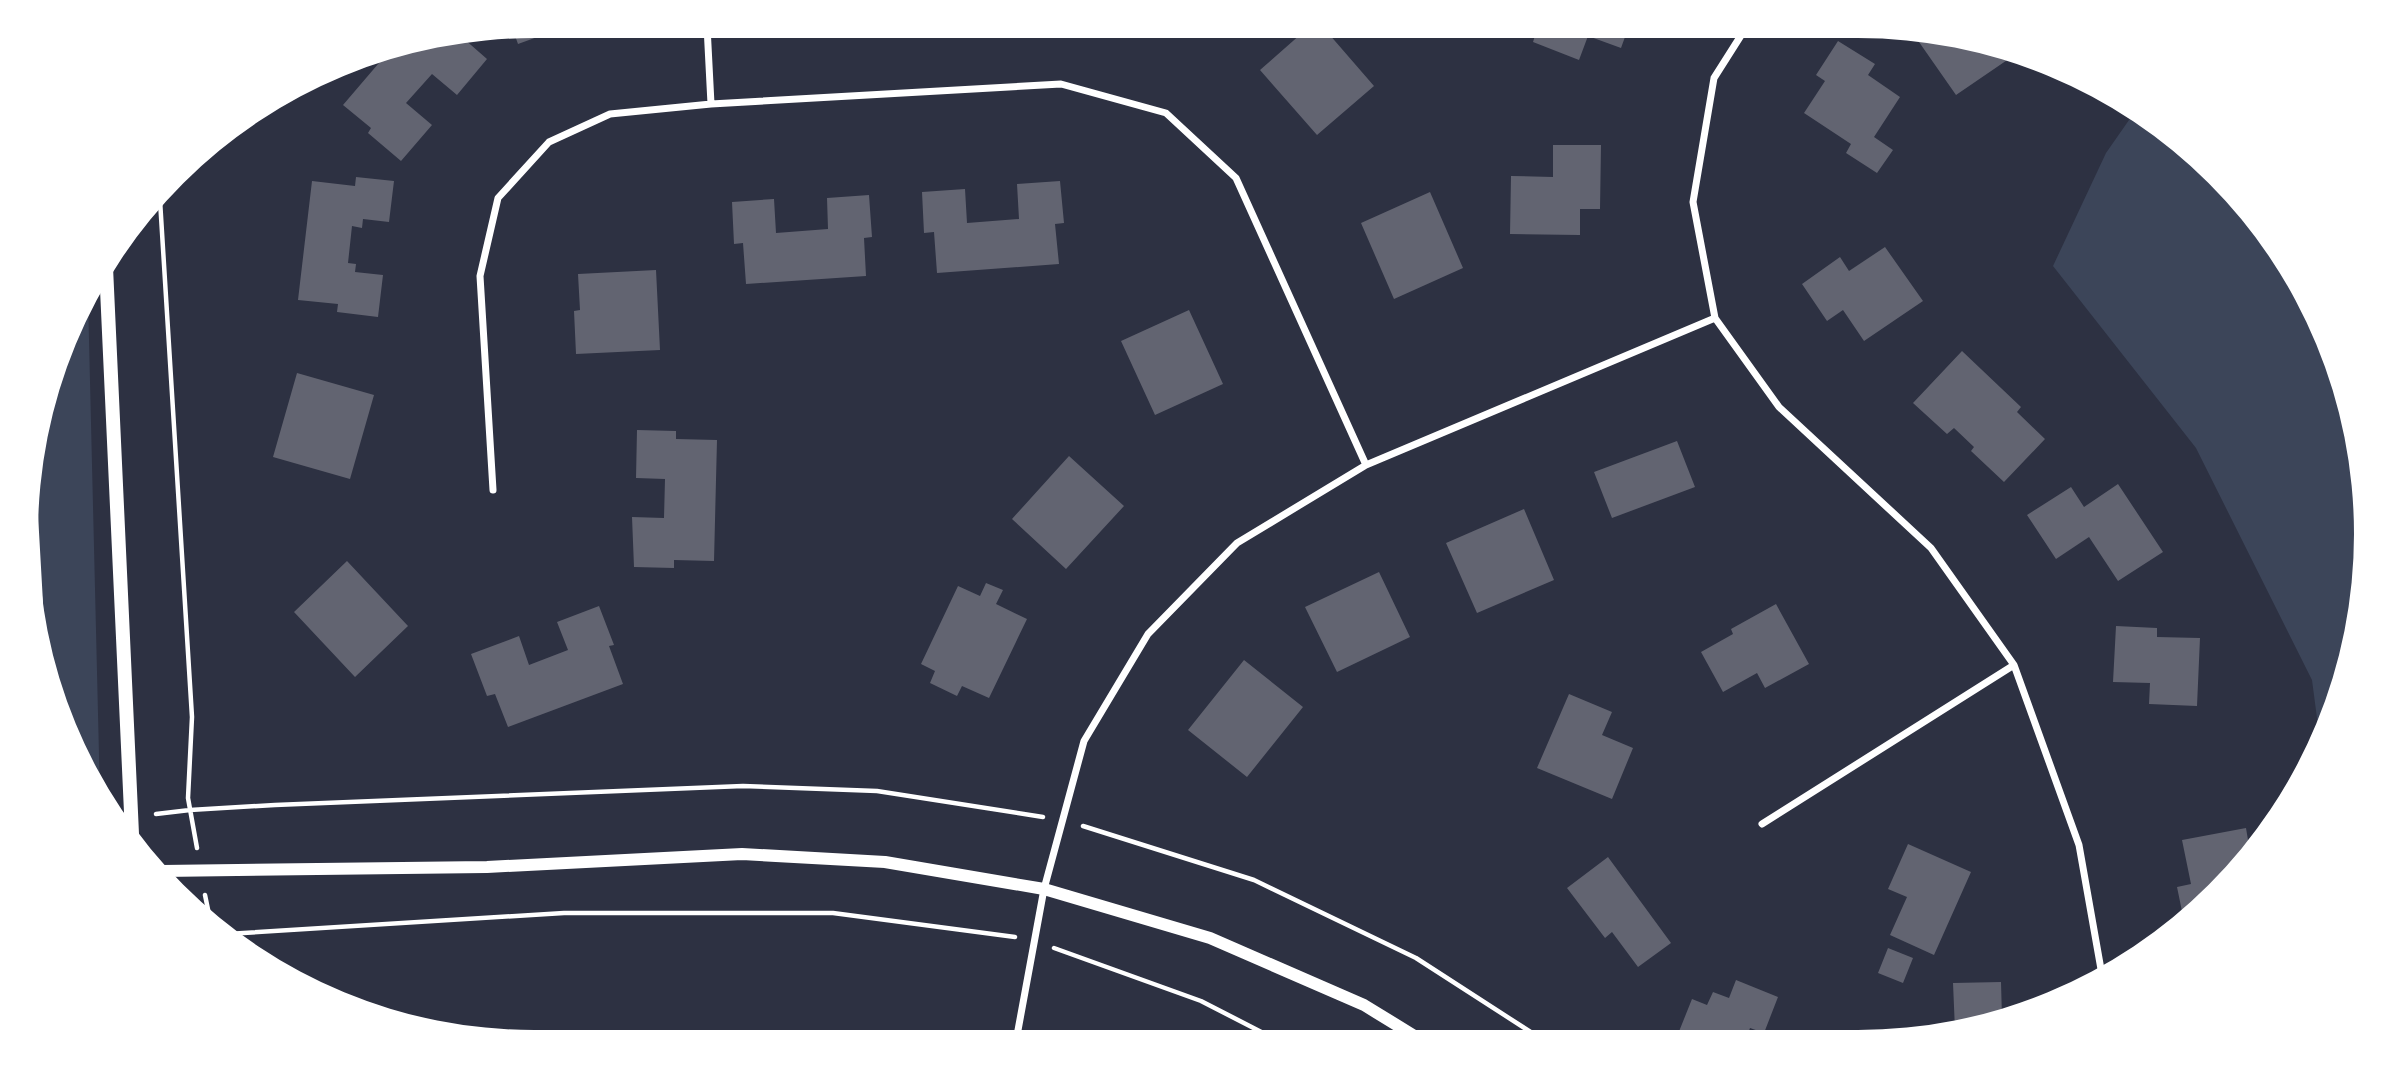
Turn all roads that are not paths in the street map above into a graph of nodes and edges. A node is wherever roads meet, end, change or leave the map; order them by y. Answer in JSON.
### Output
{"nodes":[{"id":1,"x":707,"y":38,"type":"edge"},
{"id":2,"x":1739,"y":38,"type":"edge"},
{"id":3,"x":710,"y":104,"type":"junction"},
{"id":4,"x":107,"y":283,"type":"edge"},
{"id":5,"x":1715,"y":318,"type":"junction"},
{"id":6,"x":1366,"y":465,"type":"junction"},
{"id":7,"x":493,"y":490,"type":"dead end"},
{"id":8,"x":2014,"y":665,"type":"junction"},
{"id":9,"x":131,"y":823,"type":"edge"},
{"id":10,"x":1762,"y":824,"type":"dead end"},
{"id":11,"x":170,"y":870,"type":"edge"},
{"id":12,"x":1044,"y":889,"type":"junction"},
{"id":13,"x":2101,"y":967,"type":"edge"},
{"id":14,"x":1018,"y":1030,"type":"edge"},
{"id":15,"x":1405,"y":1030,"type":"edge"}],
"edges":[{"from":1,"to":3,"type":"street"},
{"from":2,"to":5,"type":"street"},
{"from":3,"to":6,"type":"street"},
{"from":3,"to":7,"type":"street"},
{"from":4,"to":9,"type":"main road"},
{"from":5,"to":6,"type":"street"},
{"from":5,"to":8,"type":"street"},
{"from":6,"to":12,"type":"street"},
{"from":8,"to":10,"type":"street"},
{"from":8,"to":13,"type":"street"},
{"from":11,"to":12,"type":"street"},
{"from":12,"to":14,"type":"street"},
{"from":12,"to":15,"type":"street"}]}
